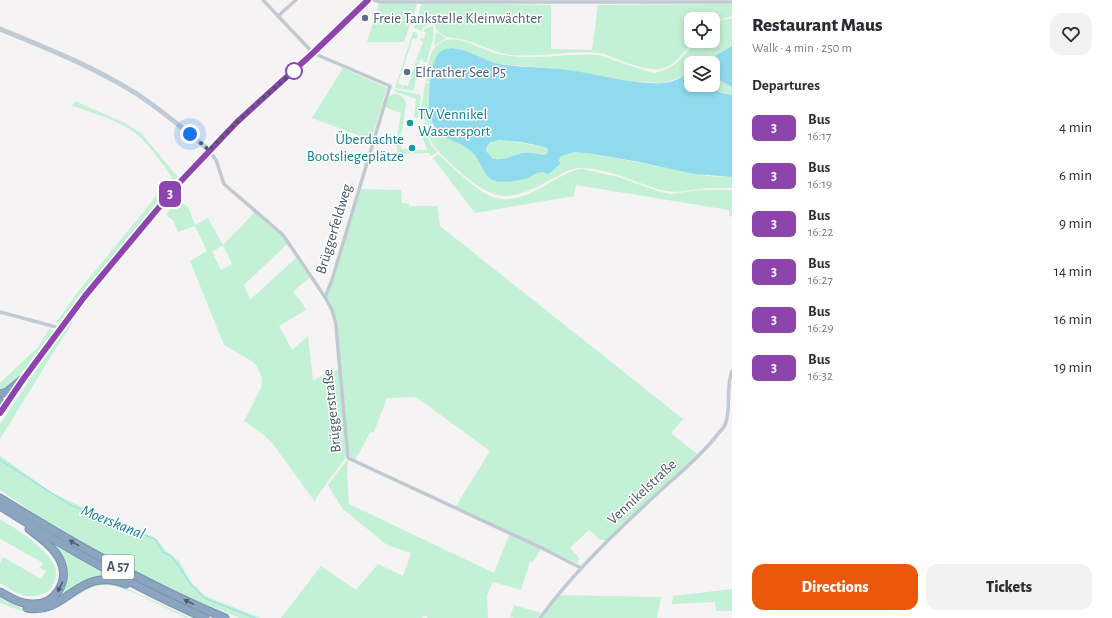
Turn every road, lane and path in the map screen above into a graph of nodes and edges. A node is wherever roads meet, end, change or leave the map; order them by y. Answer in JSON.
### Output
{"nodes":[{"id":1,"x":264,"y":0,"type":"edge"},
{"id":2,"x":296,"y":0,"type":"edge"},
{"id":3,"x":368,"y":0,"type":"edge"},
{"id":4,"x":374,"y":0,"type":"edge"},
{"id":5,"x":732,"y":2,"type":"edge"},
{"id":6,"x":278,"y":16,"type":"junction"},
{"id":7,"x":0,"y":29,"type":"edge"},
{"id":8,"x":313,"y":53,"type":"junction"},
{"id":9,"x":209,"y":150,"type":"junction"},
{"id":10,"x":325,"y":297,"type":"junction"},
{"id":11,"x":0,"y":312,"type":"edge"},
{"id":12,"x":60,"y":330,"type":"junction"},
{"id":13,"x":732,"y":371,"type":"edge"},
{"id":14,"x":24,"y":378,"type":"junction"},
{"id":15,"x":0,"y":394,"type":"edge"},
{"id":16,"x":1,"y":407,"type":"edge"},
{"id":17,"x":0,"y":498,"type":"edge"},
{"id":18,"x":0,"y":507,"type":"edge"},
{"id":19,"x":581,"y":568,"type":"junction"},
{"id":20,"x":0,"y":593,"type":"edge"},
{"id":21,"x":152,"y":594,"type":"junction"},
{"id":22,"x":205,"y":618,"type":"edge"},
{"id":23,"x":225,"y":618,"type":"edge"},
{"id":24,"x":540,"y":618,"type":"edge"}],
"edges":[{"from":1,"to":6,"type":"street"},
{"from":2,"to":6,"type":"street"},
{"from":3,"to":8,"type":"main road"},
{"from":4,"to":5,"type":"street"},
{"from":6,"to":8,"type":"street"},
{"from":7,"to":9,"type":"main road"},
{"from":8,"to":9,"type":"main road"},
{"from":8,"to":10,"type":"street","name":"Brüggerfeldweg"},
{"from":9,"to":10,"type":"street","name":"Brüggerstraße"},
{"from":9,"to":12,"type":"main road"},
{"from":10,"to":19,"type":"street","name":"Brüggerstraße"},
{"from":11,"to":12,"type":"street"},
{"from":12,"to":14,"type":"main road"},
{"from":13,"to":19,"type":"street","name":"Vennikelstraße"},
{"from":14,"to":15,"type":"highway"},
{"from":14,"to":16,"type":"main road"},
{"from":23,"to":17,"type":"highway","number":"A 57","one_way":true},
{"from":18,"to":20,"type":"highway","one_way":true},
{"from":18,"to":21,"type":"highway","number":"A 57"},
{"from":19,"to":24,"type":"street","name":"Vennikelstraße"},
{"from":20,"to":21,"type":"highway"},
{"from":21,"to":22,"type":"highway","number":"A 57"}]}
